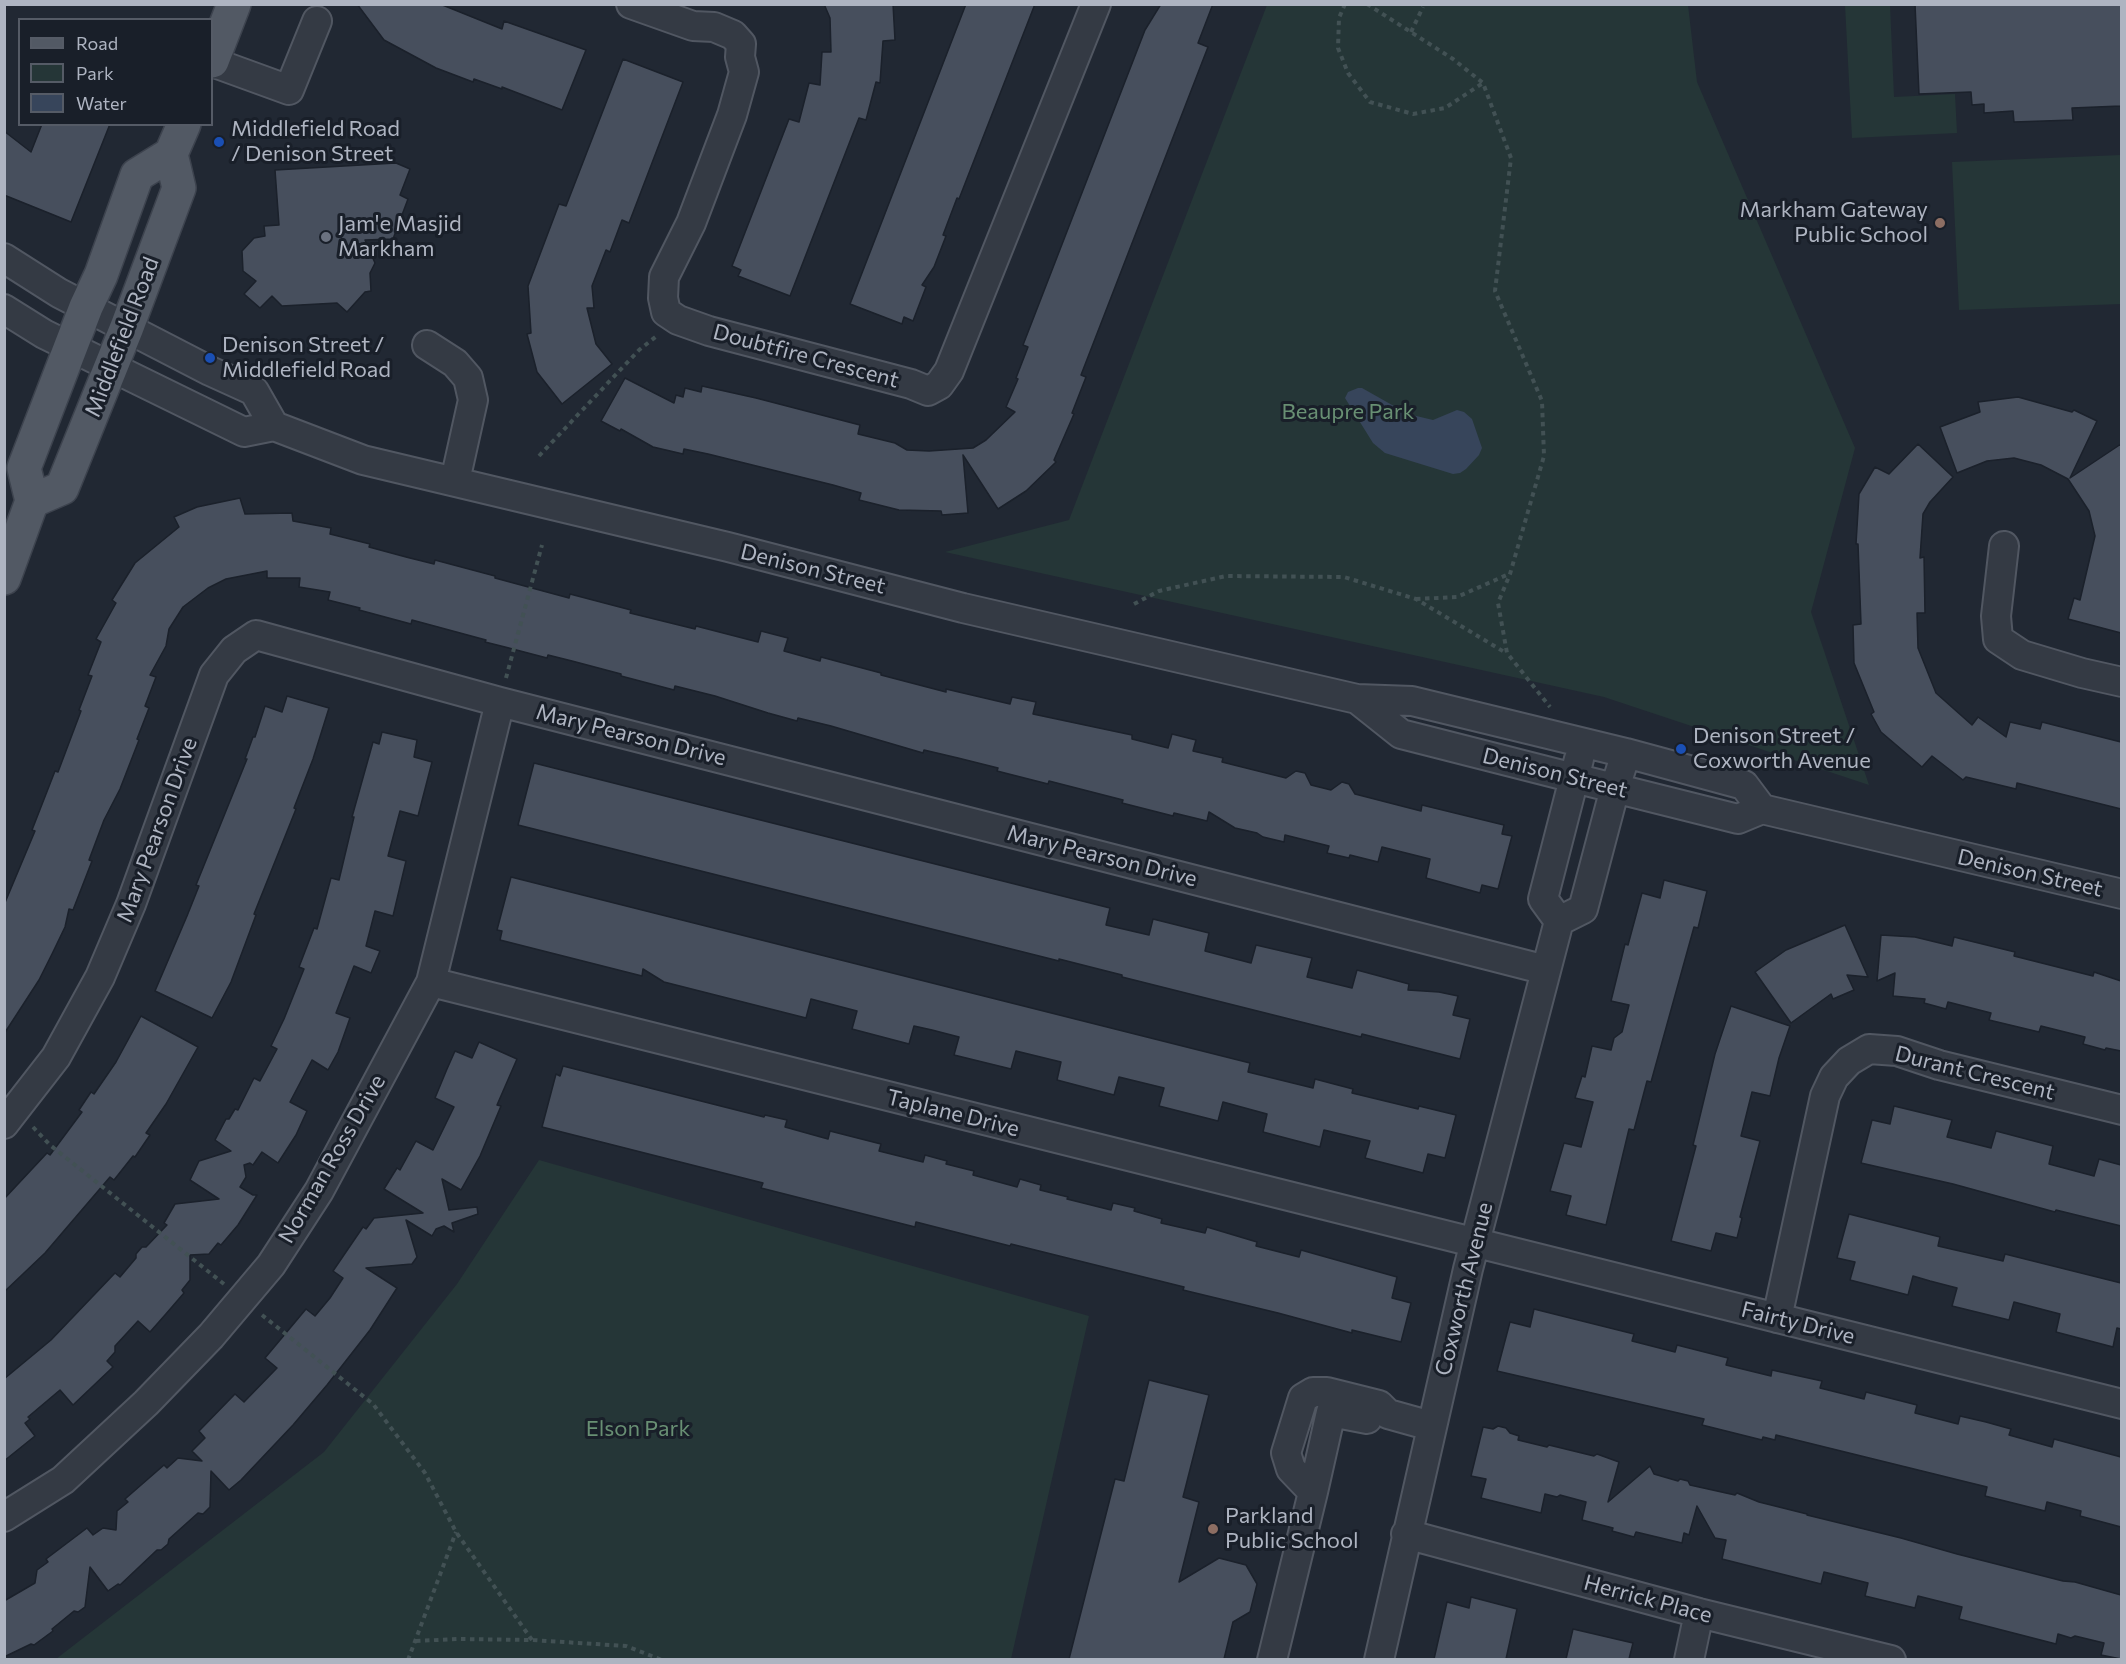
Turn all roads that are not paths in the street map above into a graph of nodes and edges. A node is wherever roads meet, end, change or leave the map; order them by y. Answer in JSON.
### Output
{"nodes":[{"id":1,"x":234,"y":4,"type":"edge"},
{"id":2,"x":631,"y":4,"type":"edge"},
{"id":3,"x":1096,"y":4,"type":"edge"},
{"id":4,"x":317,"y":21,"type":"dead end"},
{"id":5,"x":213,"y":59,"type":"edge"},
{"id":6,"x":213,"y":62,"type":"edge"},
{"id":7,"x":183,"y":126,"type":"edge"},
{"id":8,"x":171,"y":154,"type":"junction"},
{"id":9,"x":4,"y":258,"type":"edge"},
{"id":10,"x":86,"y":307,"type":"junction"},
{"id":11,"x":4,"y":309,"type":"edge"},
{"id":12,"x":127,"y":327,"type":"junction"},
{"id":13,"x":427,"y":345,"type":"dead end"},
{"id":14,"x":70,"y":347,"type":"junction"},
{"id":15,"x":111,"y":367,"type":"junction"},
{"id":16,"x":274,"y":426,"type":"junction"},
{"id":17,"x":455,"y":481,"type":"junction"},
{"id":18,"x":32,"y":501,"type":"junction"},
{"id":19,"x":2004,"y":546,"type":"dead end"},
{"id":20,"x":4,"y":578,"type":"edge"},
{"id":21,"x":2121,"y":682,"type":"edge"},
{"id":22,"x":1357,"y":699,"type":"junction"},
{"id":23,"x":500,"y":702,"type":"junction"},
{"id":24,"x":1582,"y":744,"type":"junction"},
{"id":25,"x":1626,"y":753,"type":"junction"},
{"id":26,"x":1574,"y":778,"type":"junction"},
{"id":27,"x":1615,"y":788,"type":"junction"},
{"id":28,"x":1762,"y":809,"type":"junction"},
{"id":29,"x":2121,"y":894,"type":"edge"},
{"id":30,"x":1559,"y":921,"type":"junction"},
{"id":31,"x":1546,"y":970,"type":"junction"},
{"id":32,"x":431,"y":982,"type":"junction"},
{"id":33,"x":2121,"y":1110,"type":"edge"},
{"id":34,"x":10,"y":1116,"type":"edge"},
{"id":35,"x":1474,"y":1244,"type":"junction"},
{"id":36,"x":1777,"y":1318,"type":"junction"},
{"id":37,"x":2121,"y":1404,"type":"edge"},
{"id":38,"x":1431,"y":1426,"type":"junction"},
{"id":39,"x":4,"y":1517,"type":"edge"},
{"id":40,"x":1406,"y":1534,"type":"junction"},
{"id":41,"x":1699,"y":1613,"type":"junction"},
{"id":42,"x":1272,"y":1659,"type":"edge"},
{"id":43,"x":1379,"y":1659,"type":"edge"},
{"id":44,"x":1689,"y":1659,"type":"edge"},
{"id":45,"x":1891,"y":1659,"type":"edge"}],
"edges":[{"from":1,"to":5,"type":"main road"},
{"from":2,"to":3,"type":"street","name":"Doubtfire Crescent"},
{"from":4,"to":6,"type":"street"},
{"from":7,"to":8,"type":"main road"},
{"from":8,"to":10,"type":"main road","name":"Middlefield Road"},
{"from":8,"to":12,"type":"main road","name":"Middlefield Road"},
{"from":9,"to":10,"type":"street"},
{"from":10,"to":12,"type":"street"},
{"from":10,"to":14,"type":"main road","name":"Middlefield Road"},
{"from":11,"to":14,"type":"street"},
{"from":12,"to":15,"type":"main road","name":"Middlefield Road"},
{"from":12,"to":16,"type":"street"},
{"from":13,"to":17,"type":"street"},
{"from":14,"to":15,"type":"street"},
{"from":14,"to":18,"type":"main road","name":"Middlefield Road"},
{"from":15,"to":16,"type":"street"},
{"from":15,"to":18,"type":"main road","name":"Middlefield Road"},
{"from":16,"to":17,"type":"street","name":"Denison Street"},
{"from":17,"to":22,"type":"street","name":"Denison Street"},
{"from":18,"to":20,"type":"main road"},
{"from":19,"to":21,"type":"street"},
{"from":22,"to":24,"type":"street","name":"Denison Street"},
{"from":22,"to":26,"type":"street","name":"Denison Street"},
{"from":23,"to":31,"type":"street","name":"Mary Pearson Drive"},
{"from":23,"to":32,"type":"street","name":"Norman Ross Drive"},
{"from":23,"to":34,"type":"street","name":"Mary Pearson Drive"},
{"from":24,"to":25,"type":"street","name":"Denison Street"},
{"from":24,"to":26,"type":"street"},
{"from":25,"to":27,"type":"street"},
{"from":25,"to":28,"type":"street","name":"Denison Street"},
{"from":26,"to":27,"type":"street","name":"Denison Street"},
{"from":26,"to":30,"type":"street"},
{"from":27,"to":28,"type":"street","name":"Denison Street"},
{"from":27,"to":30,"type":"street"},
{"from":28,"to":29,"type":"street","name":"Denison Street"},
{"from":30,"to":31,"type":"street","name":"Coxworth Avenue"},
{"from":31,"to":35,"type":"street","name":"Coxworth Avenue"},
{"from":32,"to":35,"type":"street","name":"Taplane Drive"},
{"from":32,"to":39,"type":"street","name":"Norman Ross Drive"},
{"from":33,"to":36,"type":"street","name":"Durant Crescent"},
{"from":35,"to":36,"type":"street","name":"Fairty Drive"},
{"from":35,"to":38,"type":"street","name":"Coxworth Avenue"},
{"from":36,"to":37,"type":"street","name":"Fairty Drive"},
{"from":38,"to":40,"type":"street","name":"Coxworth Avenue"},
{"from":38,"to":42,"type":"street"},
{"from":40,"to":41,"type":"street","name":"Herrick Place"},
{"from":40,"to":43,"type":"street","name":"Coxworth Avenue"},
{"from":41,"to":44,"type":"street"},
{"from":41,"to":45,"type":"street","name":"Herrick Place"}]}
